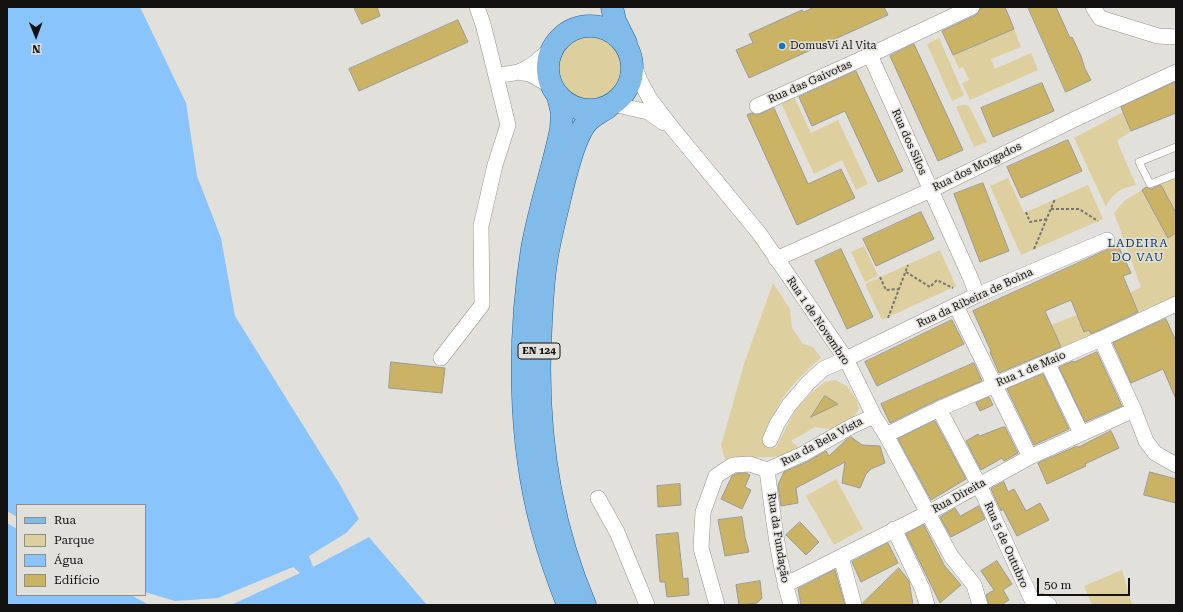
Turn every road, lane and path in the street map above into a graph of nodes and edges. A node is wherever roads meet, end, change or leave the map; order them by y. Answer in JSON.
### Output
{"nodes":[{"id":1,"x":478,"y":7,"type":"edge"},
{"id":2,"x":591,"y":7,"type":"edge"},
{"id":3,"x":612,"y":7,"type":"edge"},
{"id":4,"x":972,"y":7,"type":"edge"},
{"id":5,"x":1093,"y":7,"type":"edge"},
{"id":6,"x":1176,"y":37,"type":"edge"},
{"id":7,"x":559,"y":40,"type":"junction"},
{"id":8,"x":870,"y":55,"type":"junction"},
{"id":9,"x":631,"y":56,"type":"junction"},
{"id":10,"x":518,"y":72,"type":"junction"},
{"id":11,"x":1176,"y":72,"type":"edge"},
{"id":12,"x":496,"y":76,"type":"junction"},
{"id":13,"x":555,"y":91,"type":"junction"},
{"id":14,"x":610,"y":106,"type":"junction"},
{"id":15,"x":756,"y":106,"type":"dead end"},
{"id":16,"x":673,"y":129,"type":"junction"},
{"id":17,"x":1176,"y":147,"type":"edge"},
{"id":18,"x":1176,"y":174,"type":"edge"},
{"id":19,"x":931,"y":190,"type":"junction"},
{"id":20,"x":1055,"y":199,"type":"dead end"},
{"id":21,"x":1051,"y":209,"type":"junction"},
{"id":22,"x":1026,"y":212,"type":"dead end"},
{"id":23,"x":1047,"y":219,"type":"junction"},
{"id":24,"x":1098,"y":221,"type":"dead end"},
{"id":25,"x":1106,"y":240,"type":"dead end"},
{"id":26,"x":1034,"y":249,"type":"dead end"},
{"id":27,"x":776,"y":258,"type":"junction"},
{"id":28,"x":908,"y":264,"type":"dead end"},
{"id":29,"x":906,"y":272,"type":"junction"},
{"id":30,"x":880,"y":277,"type":"dead end"},
{"id":31,"x":953,"y":288,"type":"dead end"},
{"id":32,"x":899,"y":289,"type":"junction"},
{"id":33,"x":977,"y":295,"type":"junction"},
{"id":34,"x":956,"y":306,"type":"junction"},
{"id":35,"x":1174,"y":310,"type":"edge"},
{"id":36,"x":888,"y":318,"type":"dead end"},
{"id":37,"x":1101,"y":339,"type":"junction"},
{"id":38,"x":441,"y":358,"type":"dead end"},
{"id":39,"x":846,"y":360,"type":"junction"},
{"id":40,"x":1047,"y":362,"type":"junction"},
{"id":41,"x":994,"y":385,"type":"junction"},
{"id":42,"x":939,"y":409,"type":"junction"},
{"id":43,"x":1134,"y":410,"type":"junction"},
{"id":44,"x":874,"y":416,"type":"junction"},
{"id":45,"x":1081,"y":433,"type":"junction"},
{"id":46,"x":886,"y":435,"type":"junction"},
{"id":47,"x":770,"y":440,"type":"dead end"},
{"id":48,"x":1030,"y":457,"type":"junction"},
{"id":49,"x":1176,"y":465,"type":"edge"},
{"id":50,"x":767,"y":470,"type":"junction"},
{"id":51,"x":979,"y":485,"type":"junction"},
{"id":52,"x":598,"y":498,"type":"dead end"},
{"id":53,"x":928,"y":513,"type":"junction"},
{"id":54,"x":894,"y":529,"type":"junction"},
{"id":55,"x":841,"y":557,"type":"junction"},
{"id":56,"x":785,"y":585,"type":"junction"},
{"id":57,"x":1028,"y":603,"type":"edge"},
{"id":58,"x":568,"y":605,"type":"edge"},
{"id":59,"x":585,"y":605,"type":"edge"},
{"id":60,"x":647,"y":605,"type":"edge"},
{"id":61,"x":717,"y":605,"type":"edge"},
{"id":62,"x":791,"y":605,"type":"edge"},
{"id":63,"x":854,"y":605,"type":"edge"},
{"id":64,"x":927,"y":605,"type":"edge"},
{"id":65,"x":980,"y":605,"type":"edge"},
{"id":66,"x":1049,"y":605,"type":"edge"}],
"edges":[{"from":1,"to":12,"type":"street"},
{"from":2,"to":7,"type":"main road"},
{"from":3,"to":9,"type":"main road","number":"EN 124"},
{"from":4,"to":8,"type":"street","name":"Rua das Gaivotas"},
{"from":5,"to":6,"type":"street"},
{"from":7,"to":9,"type":"main road"},
{"from":7,"to":10,"type":"street"},
{"from":7,"to":13,"type":"main road","number":"EN 124"},
{"from":8,"to":15,"type":"street","name":"Rua das Gaivotas"},
{"from":8,"to":19,"type":"street","name":"Rua dos Silos"},
{"from":9,"to":14,"type":"main road","number":"EN 124"},
{"from":9,"to":16,"type":"street"},
{"from":10,"to":12,"type":"street"},
{"from":10,"to":13,"type":"street"},
{"from":11,"to":19,"type":"street","name":"Rua dos Morgados"},
{"from":12,"to":38,"type":"street"},
{"from":13,"to":14,"type":"main road"},
{"from":13,"to":58,"type":"main road","number":"EN 124"},
{"from":14,"to":16,"type":"street"},
{"from":14,"to":59,"type":"main road","number":"EN 124"},
{"from":16,"to":27,"type":"street","name":"Rua 1 de Novembro"},
{"from":17,"to":18,"type":"lane"},
{"from":19,"to":27,"type":"street","name":"Rua dos Morgados"},
{"from":19,"to":33,"type":"street","name":"Rua dos Silos"},
{"from":20,"to":21,"type":"path"},
{"from":21,"to":23,"type":"path"},
{"from":21,"to":24,"type":"path"},
{"from":22,"to":23,"type":"path"},
{"from":23,"to":26,"type":"path"},
{"from":25,"to":33,"type":"street","name":"Rua da Ribeira de Boina"},
{"from":27,"to":39,"type":"street","name":"Rua 1 de Novembro"},
{"from":28,"to":29,"type":"path"},
{"from":29,"to":31,"type":"path"},
{"from":29,"to":32,"type":"path"},
{"from":30,"to":32,"type":"path"},
{"from":32,"to":36,"type":"path"},
{"from":33,"to":34,"type":"street","name":"Rua da Ribeira de Boina"},
{"from":34,"to":39,"type":"street","name":"Rua da Ribeira de Boina"},
{"from":34,"to":41,"type":"street"},
{"from":35,"to":37,"type":"street","name":"Rua 1 de Maio"},
{"from":37,"to":40,"type":"street","name":"Rua 1 de Maio"},
{"from":37,"to":43,"type":"street"},
{"from":39,"to":44,"type":"street","name":"Rua 1 de Novembro"},
{"from":39,"to":47,"type":"street","name":"Rua da Ribeira de Boina"},
{"from":40,"to":41,"type":"street","name":"Rua 1 de Maio"},
{"from":40,"to":45,"type":"street"},
{"from":41,"to":42,"type":"street","name":"Rua 1 de Maio"},
{"from":41,"to":48,"type":"street"},
{"from":42,"to":46,"type":"street","name":"Rua 1 de Maio"},
{"from":42,"to":51,"type":"street","name":"Rua 5 de Outubro"},
{"from":43,"to":45,"type":"street","name":"Rua Direita"},
{"from":43,"to":49,"type":"street"},
{"from":44,"to":46,"type":"street","name":"Rua 1 de Novembro"},
{"from":44,"to":50,"type":"street","name":"Rua da Bela Vista"},
{"from":45,"to":48,"type":"street","name":"Rua Direita"},
{"from":46,"to":53,"type":"street","name":"Rua 1 de Novembro"},
{"from":48,"to":51,"type":"street","name":"Rua Direita"},
{"from":50,"to":56,"type":"street","name":"Rua da Fundação"},
{"from":50,"to":61,"type":"street","name":"Rua da Bela Vista"},
{"from":51,"to":53,"type":"street","name":"Rua Direita"},
{"from":51,"to":57,"type":"street","name":"Rua 5 de Outubro"},
{"from":52,"to":60,"type":"street"},
{"from":53,"to":54,"type":"street","name":"Rua Direita"},
{"from":53,"to":65,"type":"street","name":"Rua 1 de Novembro"},
{"from":54,"to":55,"type":"street","name":"Rua Direita"},
{"from":54,"to":64,"type":"street"},
{"from":55,"to":56,"type":"street","name":"Rua Direita"},
{"from":55,"to":63,"type":"street"},
{"from":56,"to":62,"type":"street","name":"Rua da Fundação"},
{"from":57,"to":66,"type":"street","name":"Rua 5 de Outubro"}]}
